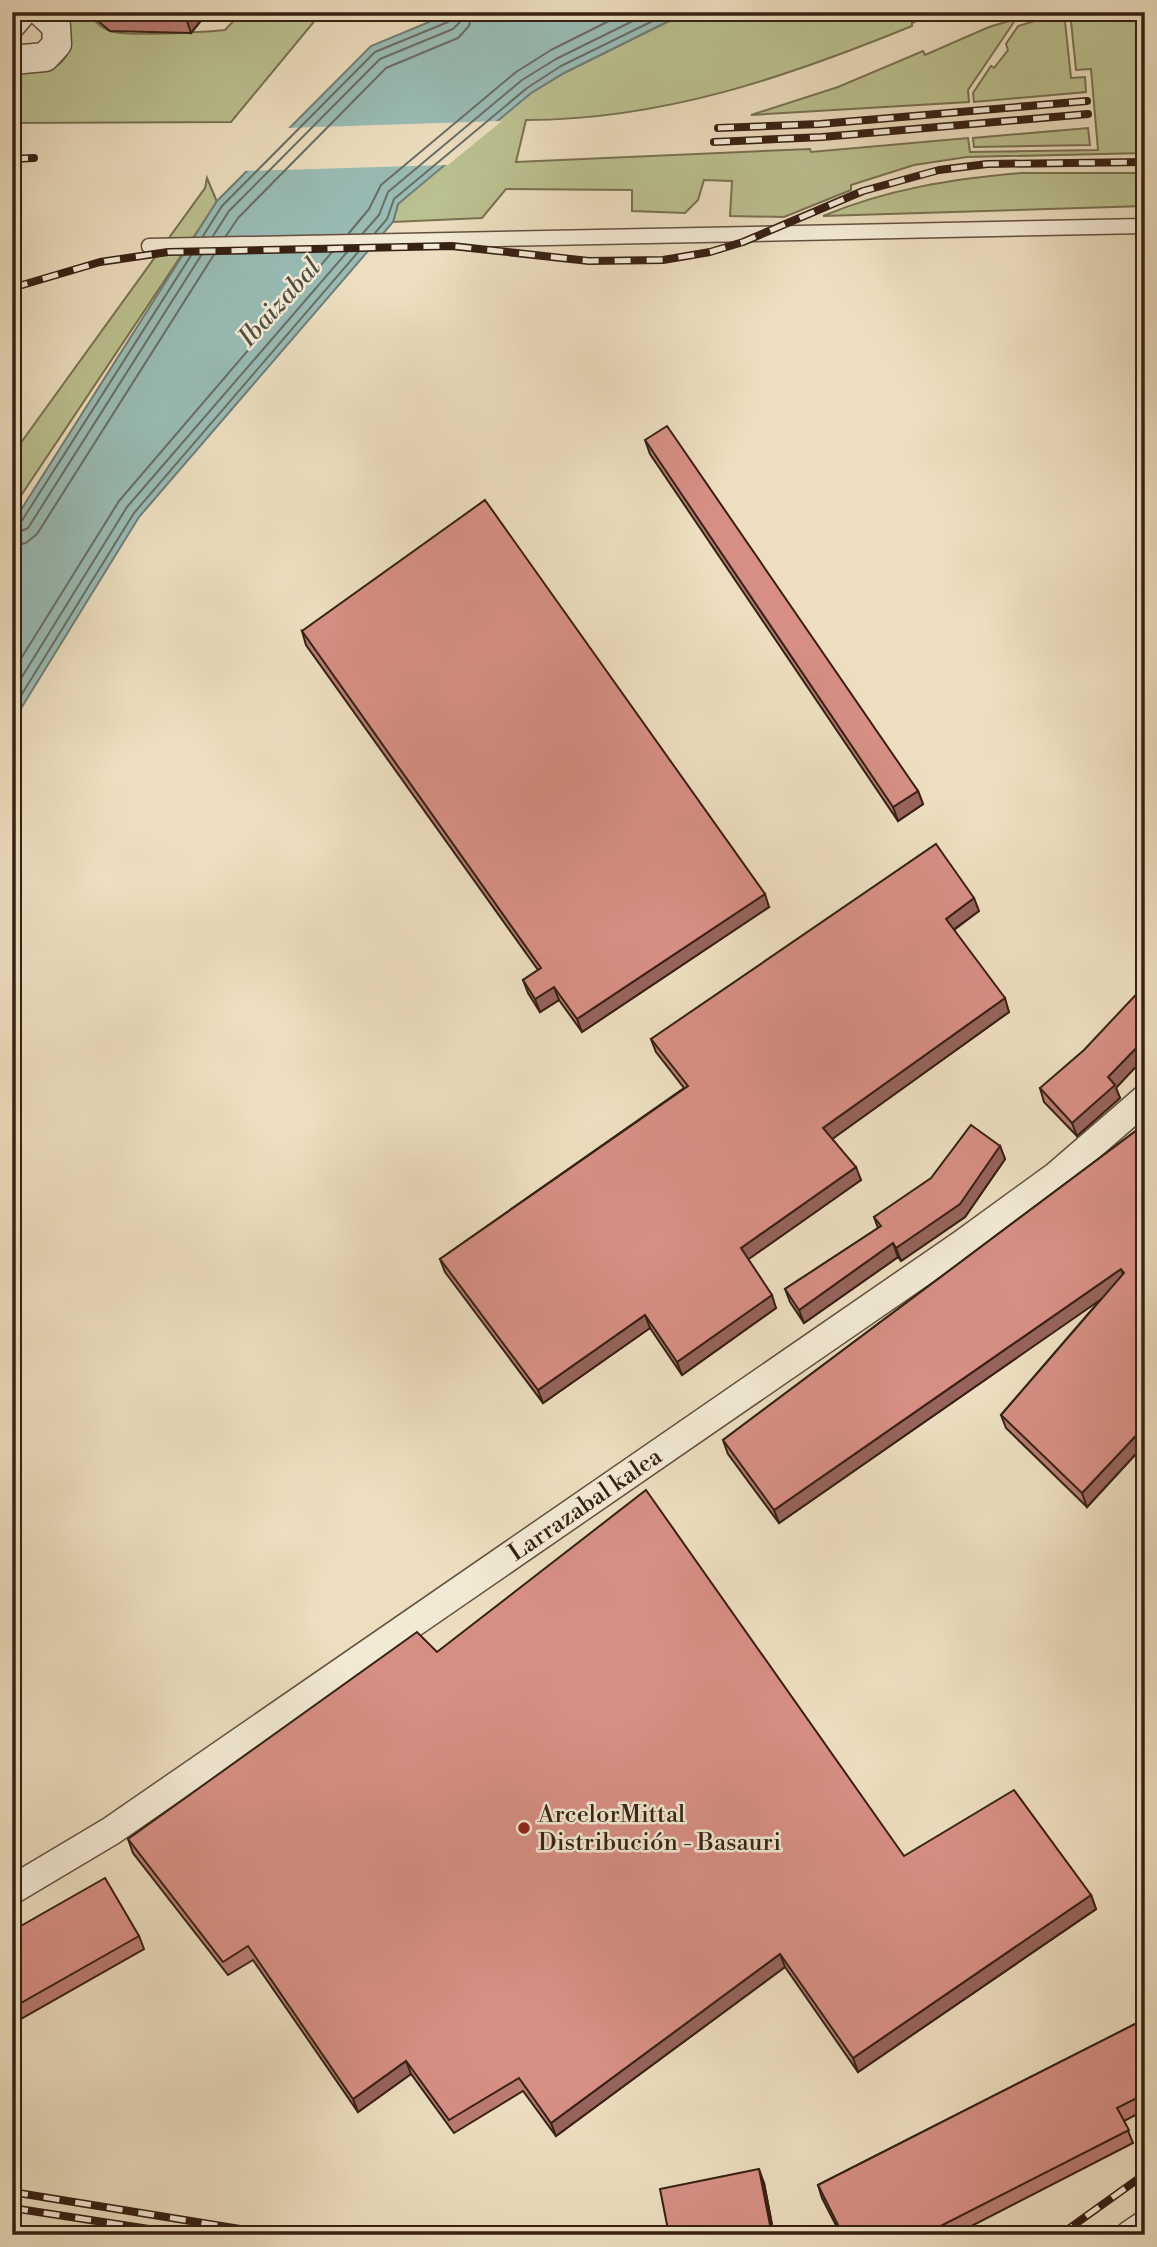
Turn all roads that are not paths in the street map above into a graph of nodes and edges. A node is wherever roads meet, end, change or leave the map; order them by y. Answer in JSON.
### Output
{"nodes":[{"id":1,"x":22,"y":12,"type":"edge"},
{"id":2,"x":41,"y":12,"type":"edge"},
{"id":3,"x":12,"y":24,"type":"edge"},
{"id":4,"x":12,"y":60,"type":"edge"},
{"id":5,"x":1145,"y":226,"type":"edge"},
{"id":6,"x":149,"y":246,"type":"dead end"},
{"id":7,"x":1145,"y":1099,"type":"edge"},
{"id":8,"x":12,"y":1890,"type":"edge"},
{"id":9,"x":1145,"y":2225,"type":"edge"},
{"id":10,"x":1130,"y":2235,"type":"edge"}],
"edges":[{"from":1,"to":3,"type":"street"},
{"from":2,"to":4,"type":"street"},
{"from":5,"to":6,"type":"lane"},
{"from":7,"to":8,"type":"street","name":"Larrazabal kalea"},
{"from":9,"to":10,"type":"street"}]}
